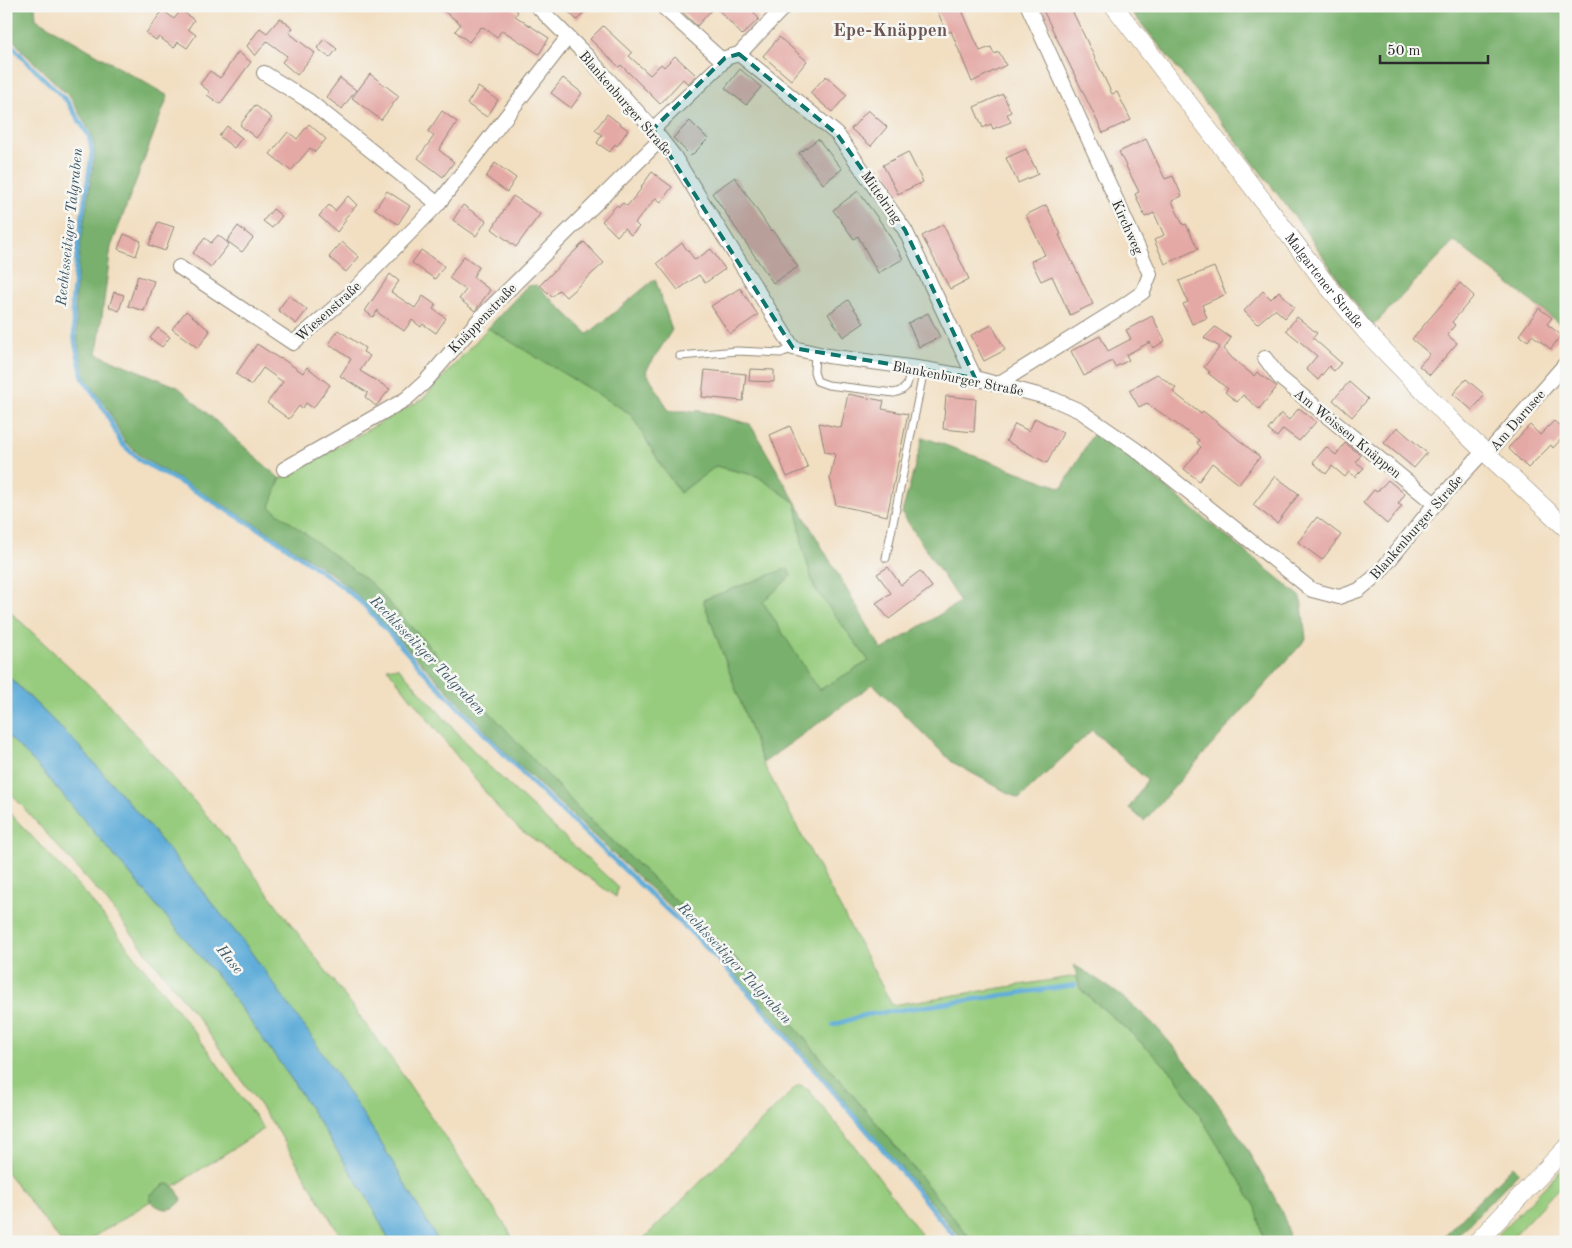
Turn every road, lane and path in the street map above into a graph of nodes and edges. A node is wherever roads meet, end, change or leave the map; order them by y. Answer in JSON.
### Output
{"nodes":[{"id":1,"x":537,"y":6,"type":"edge"},
{"id":2,"x":662,"y":6,"type":"edge"},
{"id":3,"x":784,"y":6,"type":"edge"},
{"id":4,"x":1028,"y":6,"type":"edge"},
{"id":5,"x":1114,"y":6,"type":"edge"},
{"id":6,"x":568,"y":37,"type":"junction"},
{"id":7,"x":739,"y":54,"type":"junction"},
{"id":8,"x":722,"y":61,"type":"junction"},
{"id":9,"x":264,"y":73,"type":"dead end"},
{"id":10,"x":656,"y":135,"type":"junction"},
{"id":11,"x":438,"y":204,"type":"junction"},
{"id":12,"x":179,"y":268,"type":"dead end"},
{"id":13,"x":794,"y":348,"type":"junction"},
{"id":14,"x":815,"y":353,"type":"junction"},
{"id":15,"x":680,"y":356,"type":"dead end"},
{"id":16,"x":1265,"y":358,"type":"dead end"},
{"id":17,"x":1566,"y":363,"type":"edge"},
{"id":18,"x":910,"y":367,"type":"junction"},
{"id":19,"x":924,"y":369,"type":"junction"},
{"id":20,"x":975,"y":378,"type":"junction"},
{"id":21,"x":998,"y":384,"type":"junction"},
{"id":22,"x":1485,"y":452,"type":"junction"},
{"id":23,"x":284,"y":469,"type":"dead end"},
{"id":24,"x":1435,"y":504,"type":"junction"},
{"id":25,"x":1566,"y":528,"type":"edge"},
{"id":26,"x":886,"y":558,"type":"dead end"},
{"id":27,"x":1566,"y":1148,"type":"edge"},
{"id":28,"x":1477,"y":1242,"type":"edge"}],
"edges":[{"from":1,"to":6,"type":"street","name":"Blankenburger Straße"},
{"from":2,"to":8,"type":"street"},
{"from":3,"to":7,"type":"street","name":"Knäppenstraße"},
{"from":4,"to":21,"type":"street","name":"Kirchweg"},
{"from":5,"to":22,"type":"street","name":"Malgartener Straße"},
{"from":6,"to":10,"type":"street","name":"Blankenburger Straße"},
{"from":6,"to":11,"type":"street","name":"Wiesenstraße"},
{"from":7,"to":8,"type":"street","name":"Knäppenstraße"},
{"from":7,"to":20,"type":"street","name":"Mittelring"},
{"from":8,"to":10,"type":"street","name":"Knäppenstraße"},
{"from":9,"to":11,"type":"street"},
{"from":10,"to":13,"type":"street","name":"Blankenburger Straße"},
{"from":10,"to":23,"type":"street","name":"Knäppenstraße"},
{"from":11,"to":12,"type":"street","name":"Wiesenstraße"},
{"from":13,"to":14,"type":"street","name":"Blankenburger Straße"},
{"from":13,"to":15,"type":"lane"},
{"from":14,"to":18,"type":"street","name":"Blankenburger Straße"},
{"from":14,"to":18,"type":"lane"},
{"from":16,"to":24,"type":"street","name":"Am Weissen Knäppen"},
{"from":17,"to":22,"type":"street","name":"Am Darnsee"},
{"from":18,"to":19,"type":"street","name":"Blankenburger Straße"},
{"from":19,"to":20,"type":"street","name":"Blankenburger Straße"},
{"from":19,"to":26,"type":"lane"},
{"from":20,"to":21,"type":"street","name":"Blankenburger Straße"},
{"from":21,"to":24,"type":"street","name":"Blankenburger Straße"},
{"from":22,"to":24,"type":"street","name":"Blankenburger Straße"},
{"from":22,"to":25,"type":"street","name":"Malgartener Straße"},
{"from":27,"to":28,"type":"street"}]}
